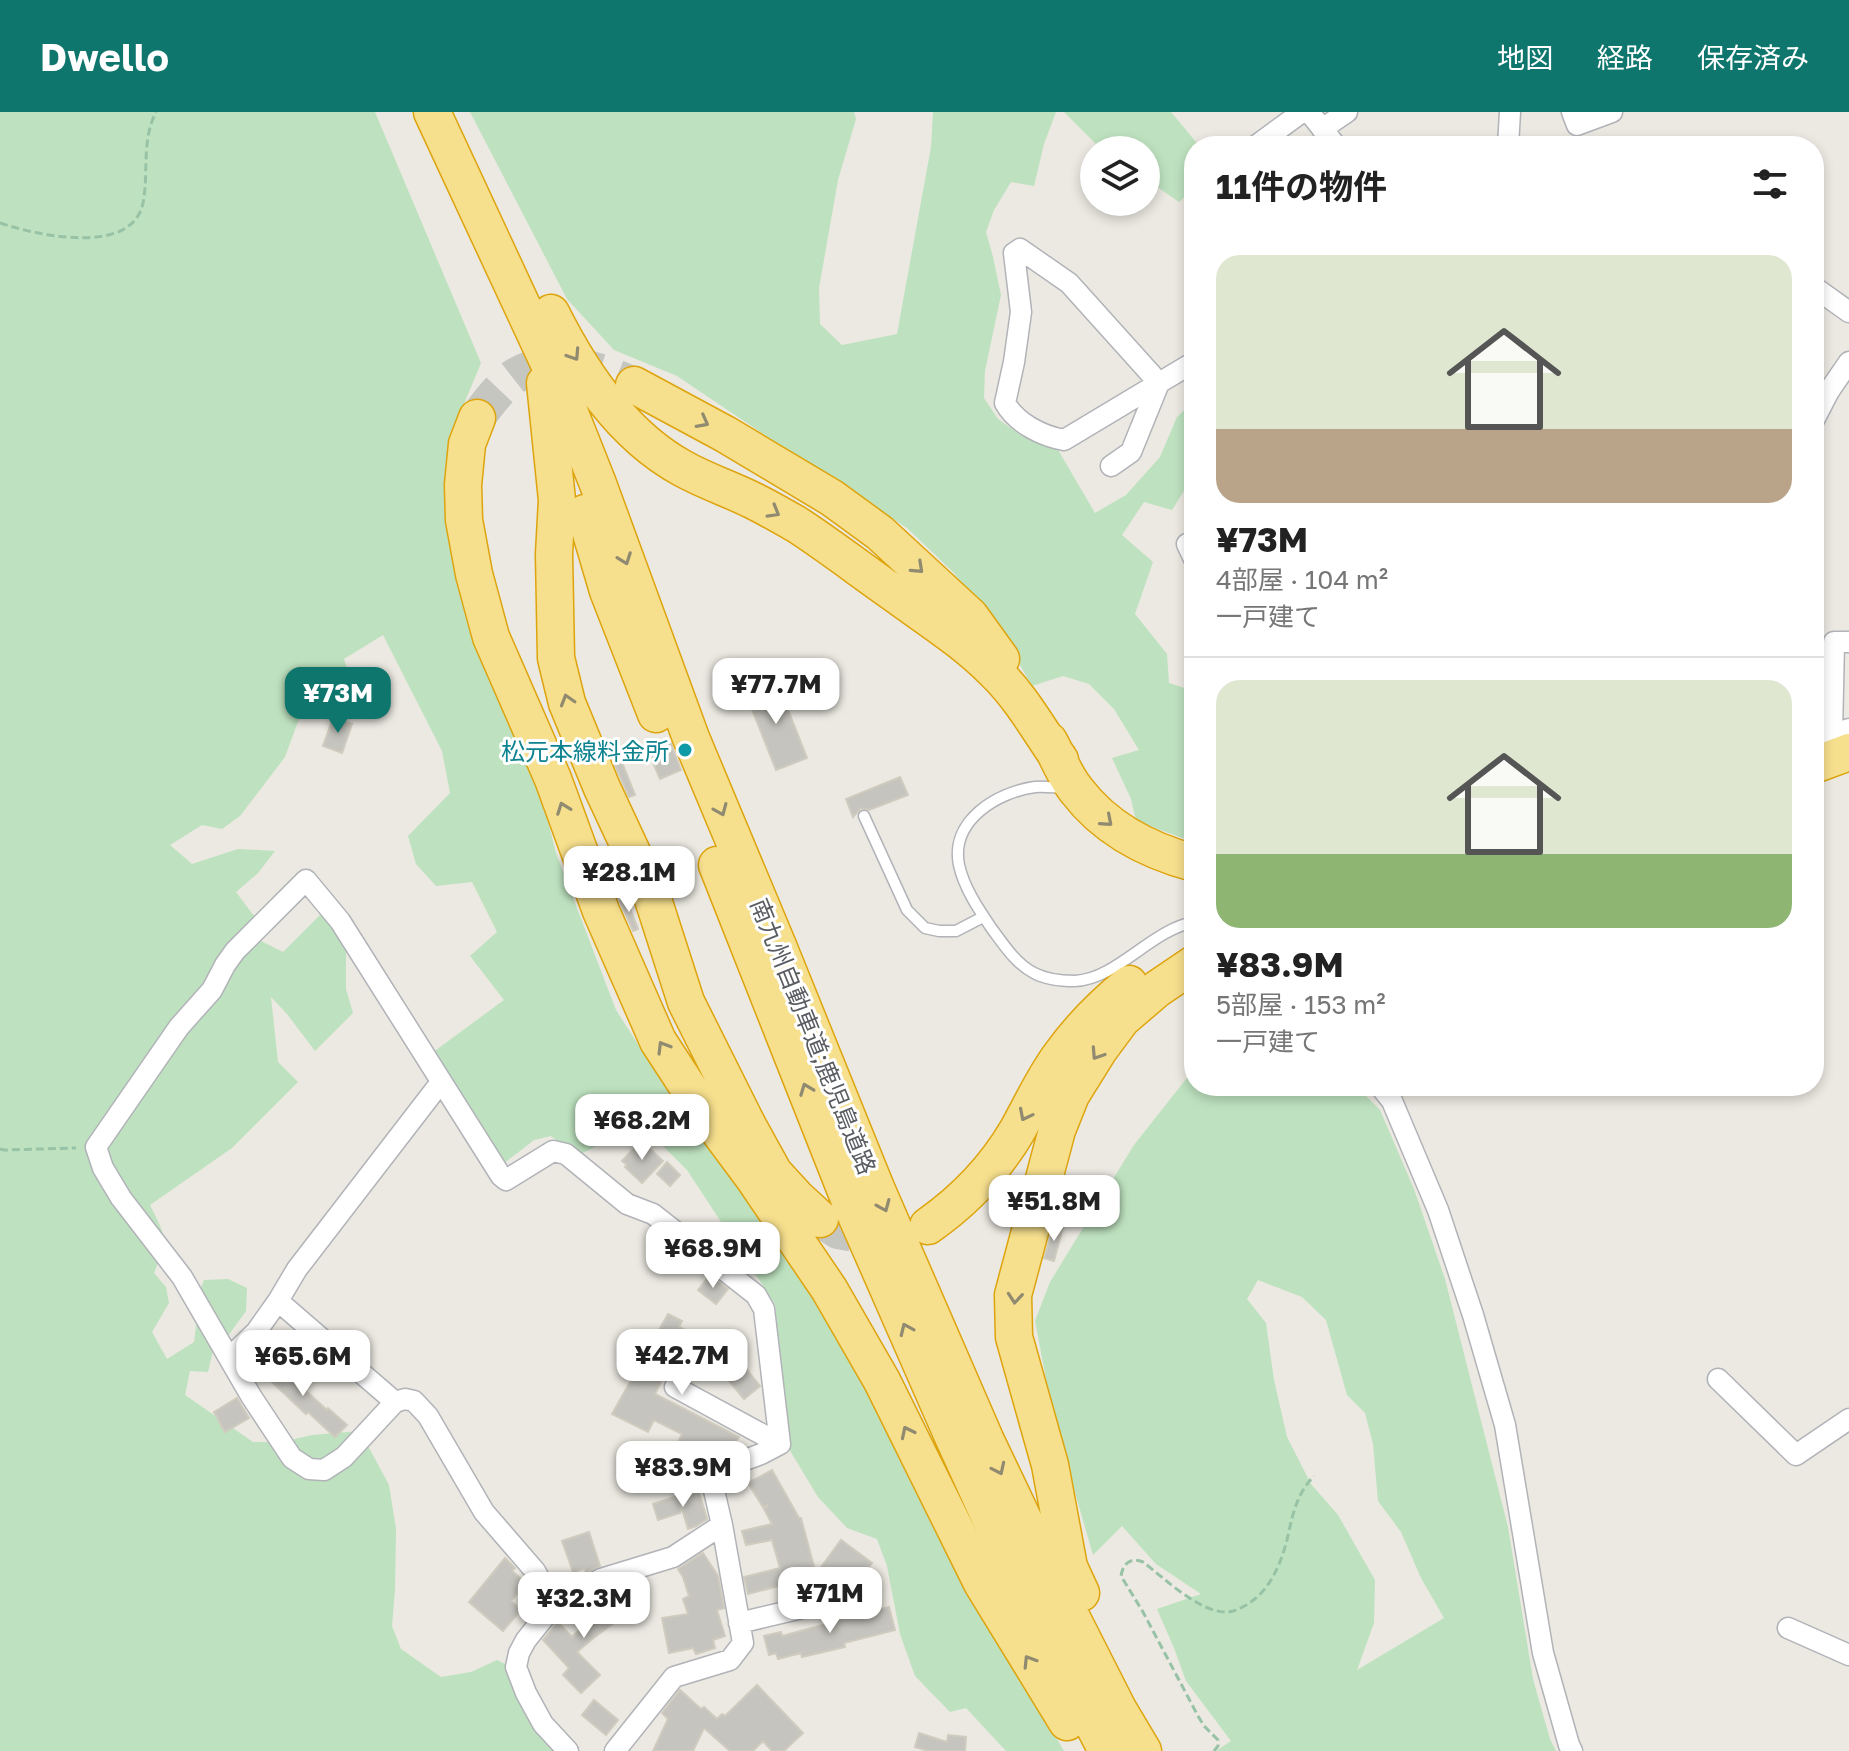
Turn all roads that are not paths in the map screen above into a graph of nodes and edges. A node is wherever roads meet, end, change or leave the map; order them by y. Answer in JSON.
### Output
{"nodes":[{"id":1,"x":432,"y":112,"type":"edge"},
{"id":2,"x":448,"y":112,"type":"edge"},
{"id":3,"x":1302,"y":112,"type":"edge"},
{"id":4,"x":1309,"y":112,"type":"edge"},
{"id":5,"x":1347,"y":112,"type":"edge"},
{"id":6,"x":1510,"y":112,"type":"edge"},
{"id":7,"x":1572,"y":112,"type":"edge"},
{"id":8,"x":1612,"y":112,"type":"edge"},
{"id":9,"x":1322,"y":129,"type":"junction"},
{"id":10,"x":1269,"y":136,"type":"edge"},
{"id":11,"x":1328,"y":136,"type":"edge"},
{"id":12,"x":1509,"y":136,"type":"edge"},
{"id":13,"x":1824,"y":294,"type":"edge"},
{"id":14,"x":523,"y":305,"type":"junction"},
{"id":15,"x":1849,"y":312,"type":"edge"},
{"id":16,"x":1849,"y":362,"type":"edge"},
{"id":17,"x":1184,"y":368,"type":"edge"},
{"id":18,"x":545,"y":383,"type":"junction"},
{"id":19,"x":1159,"y":383,"type":"junction"},
{"id":20,"x":634,"y":385,"type":"tunnel mouth"},
{"id":21,"x":1824,"y":401,"type":"edge"},
{"id":22,"x":477,"y":418,"type":"tunnel mouth"},
{"id":23,"x":1111,"y":466,"type":"dead end"},
{"id":24,"x":1849,"y":642,"type":"edge"},
{"id":25,"x":1836,"y":739,"type":"edge"},
{"id":26,"x":1067,"y":774,"type":"junction"},
{"id":27,"x":864,"y":816,"type":"dead end"},
{"id":28,"x":1184,"y":860,"type":"edge"},
{"id":29,"x":983,"y":917,"type":"junction"},
{"id":30,"x":1184,"y":926,"type":"edge"},
{"id":31,"x":1184,"y":948,"type":"edge"},
{"id":32,"x":1184,"y":971,"type":"edge"},
{"id":33,"x":441,"y":1082,"type":"junction"},
{"id":34,"x":1388,"y":1096,"type":"edge"},
{"id":35,"x":820,"y":1219,"type":"tunnel mouth"},
{"id":36,"x":928,"y":1226,"type":"tunnel mouth"},
{"id":37,"x":278,"y":1301,"type":"junction"},
{"id":38,"x":229,"y":1358,"type":"junction"},
{"id":39,"x":1718,"y":1379,"type":"dead end"},
{"id":40,"x":675,"y":1387,"type":"dead end"},
{"id":41,"x":395,"y":1402,"type":"junction"},
{"id":42,"x":1849,"y":1419,"type":"edge"},
{"id":43,"x":780,"y":1444,"type":"junction"},
{"id":44,"x":722,"y":1525,"type":"junction"},
{"id":45,"x":857,"y":1595,"type":"dead end"},
{"id":46,"x":554,"y":1605,"type":"junction"},
{"id":47,"x":739,"y":1623,"type":"junction"},
{"id":48,"x":1788,"y":1628,"type":"dead end"},
{"id":49,"x":1849,"y":1655,"type":"edge"},
{"id":50,"x":568,"y":1751,"type":"edge"},
{"id":51,"x":615,"y":1751,"type":"edge"},
{"id":52,"x":1085,"y":1751,"type":"edge"},
{"id":53,"x":1107,"y":1751,"type":"edge"},
{"id":54,"x":1143,"y":1751,"type":"edge"},
{"id":55,"x":1155,"y":1751,"type":"edge"},
{"id":56,"x":1572,"y":1751,"type":"edge"}],
"edges":[{"from":1,"to":14,"type":"highway","name":"南九州自動車道;鹿児島道路"},
{"from":2,"to":26,"type":"highway","one_way":true},
{"from":3,"to":10,"type":"street"},
{"from":4,"to":9,"type":"street"},
{"from":5,"to":9,"type":"street"},
{"from":6,"to":12,"type":"street"},
{"from":7,"to":8,"type":"street"},
{"from":9,"to":11,"type":"street"},
{"from":13,"to":15,"type":"street"},
{"from":14,"to":18,"type":"highway","name":"南九州自動車道;鹿児島道路"},
{"from":14,"to":54,"type":"highway","name":"南九州自動車道;鹿児島道路","one_way":true},
{"from":16,"to":21,"type":"street"},
{"from":17,"to":19,"type":"street"},
{"from":35,"to":18,"type":"highway","one_way":true},
{"from":53,"to":18,"type":"highway","name":"南九州自動車道;鹿児島道路","one_way":true},
{"from":19,"to":19,"type":"street"},
{"from":19,"to":23,"type":"street"},
{"from":20,"to":26,"type":"highway","one_way":true},
{"from":52,"to":22,"type":"highway","one_way":true},
{"from":24,"to":25,"type":"street"},
{"from":26,"to":28,"type":"highway","one_way":true},
{"from":26,"to":29,"type":"lane"},
{"from":27,"to":29,"type":"lane"},
{"from":29,"to":30,"type":"lane"},
{"from":31,"to":36,"type":"highway","one_way":true},
{"from":32,"to":55,"type":"highway","one_way":true},
{"from":33,"to":37,"type":"street"},
{"from":33,"to":38,"type":"street"},
{"from":33,"to":43,"type":"street"},
{"from":34,"to":56,"type":"street"},
{"from":37,"to":38,"type":"street"},
{"from":37,"to":41,"type":"street"},
{"from":38,"to":41,"type":"street"},
{"from":39,"to":42,"type":"street"},
{"from":40,"to":43,"type":"street"},
{"from":41,"to":46,"type":"street"},
{"from":43,"to":44,"type":"street"},
{"from":44,"to":46,"type":"street"},
{"from":44,"to":47,"type":"street"},
{"from":45,"to":47,"type":"street"},
{"from":46,"to":50,"type":"street"},
{"from":47,"to":51,"type":"street"},
{"from":48,"to":49,"type":"street"}]}
